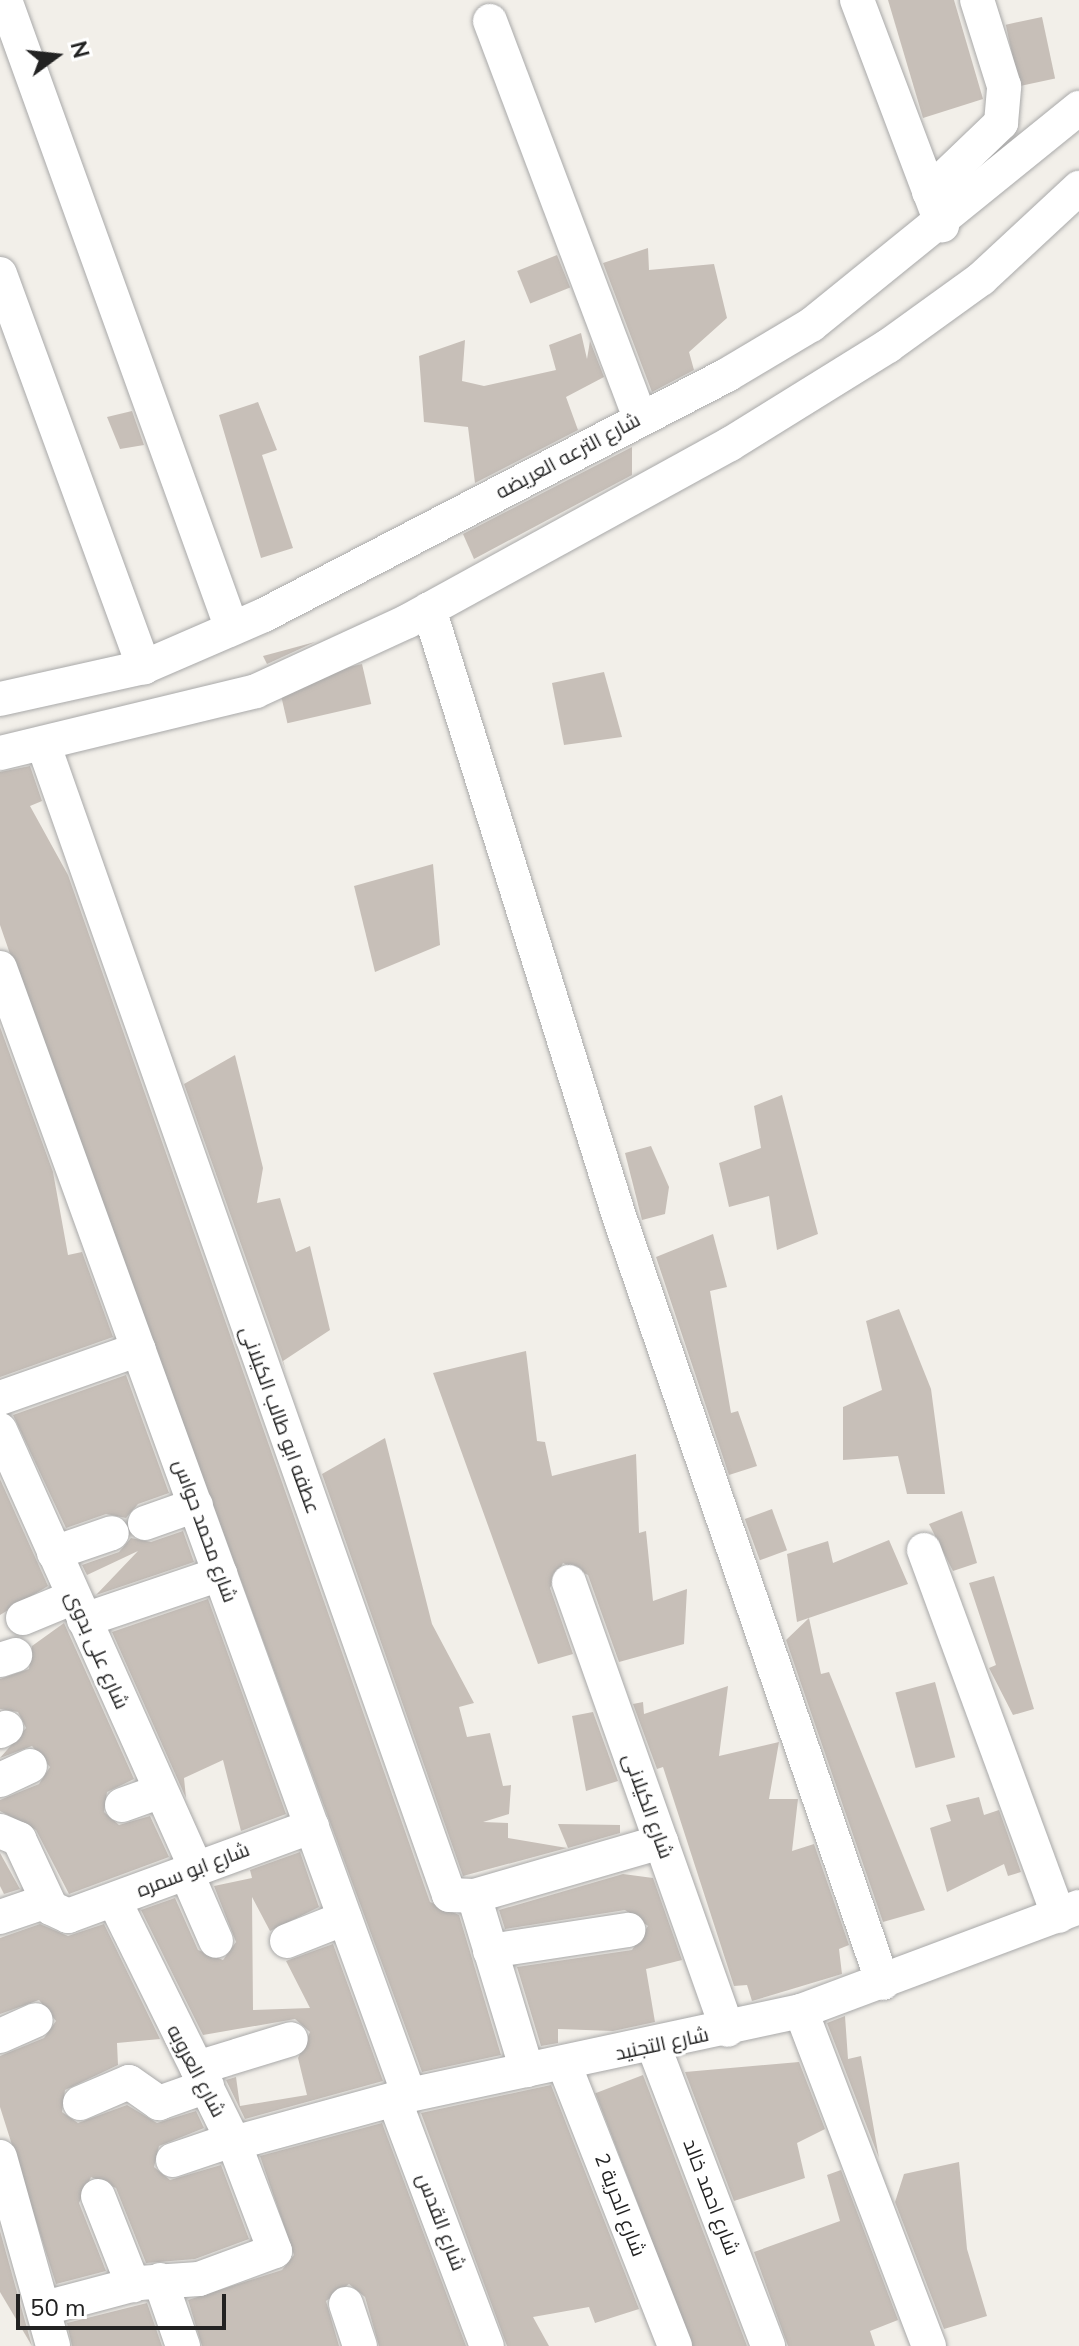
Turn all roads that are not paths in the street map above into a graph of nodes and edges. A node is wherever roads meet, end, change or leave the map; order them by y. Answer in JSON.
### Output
{"nodes":[{"id":1,"x":5,"y":0,"type":"edge"},
{"id":2,"x":857,"y":0,"type":"edge"},
{"id":3,"x":977,"y":0,"type":"edge"},
{"id":4,"x":490,"y":21,"type":"dead end"},
{"id":5,"x":1079,"y":108,"type":"edge"},
{"id":6,"x":1079,"y":188,"type":"edge"},
{"id":7,"x":929,"y":192,"type":"junction"},
{"id":8,"x":942,"y":225,"type":"junction"},
{"id":9,"x":0,"y":274,"type":"edge"},
{"id":10,"x":640,"y":417,"type":"junction"},
{"id":11,"x":429,"y":609,"type":"junction"},
{"id":12,"x":231,"y":626,"type":"junction"},
{"id":13,"x":144,"y":667,"type":"junction"},
{"id":14,"x":0,"y":699,"type":"edge"},
{"id":15,"x":44,"y":746,"type":"junction"},
{"id":16,"x":0,"y":753,"type":"edge"},
{"id":17,"x":0,"y":968,"type":"edge"},
{"id":18,"x":139,"y":1349,"type":"junction"},
{"id":19,"x":0,"y":1398,"type":"edge"},
{"id":20,"x":2,"y":1441,"type":"edge"},
{"id":21,"x":196,"y":1505,"type":"junction"},
{"id":22,"x":145,"y":1523,"type":"dead end"},
{"id":23,"x":112,"y":1533,"type":"dead end"},
{"id":24,"x":924,"y":1550,"type":"dead end"},
{"id":25,"x":54,"y":1553,"type":"junction"},
{"id":26,"x":220,"y":1574,"type":"junction"},
{"id":27,"x":569,"y":1582,"type":"dead end"},
{"id":28,"x":79,"y":1609,"type":"junction"},
{"id":29,"x":23,"y":1618,"type":"dead end"},
{"id":30,"x":161,"y":1791,"type":"junction"},
{"id":31,"x":122,"y":1805,"type":"dead end"},
{"id":32,"x":312,"y":1826,"type":"junction"},
{"id":33,"x":0,"y":1831,"type":"edge"},
{"id":34,"x":661,"y":1842,"type":"junction"},
{"id":35,"x":191,"y":1871,"type":"junction"},
{"id":36,"x":474,"y":1896,"type":"junction"},
{"id":37,"x":114,"y":1900,"type":"junction"},
{"id":38,"x":61,"y":1908,"type":"junction"},
{"id":39,"x":1069,"y":1912,"type":"edge"},
{"id":40,"x":0,"y":1917,"type":"edge"},
{"id":41,"x":345,"y":1918,"type":"junction"},
{"id":42,"x":628,"y":1930,"type":"dead end"},
{"id":43,"x":216,"y":1941,"type":"dead end"},
{"id":44,"x":287,"y":1941,"type":"dead end"},
{"id":45,"x":490,"y":1951,"type":"junction"},
{"id":46,"x":883,"y":1983,"type":"junction"},
{"id":47,"x":801,"y":2011,"type":"junction"},
{"id":48,"x":36,"y":2020,"type":"dead end"},
{"id":49,"x":728,"y":2030,"type":"junction"},
{"id":50,"x":0,"y":2036,"type":"edge"},
{"id":51,"x":291,"y":2039,"type":"dead end"},
{"id":52,"x":654,"y":2047,"type":"junction"},
{"id":53,"x":564,"y":2064,"type":"junction"},
{"id":54,"x":527,"y":2070,"type":"junction"},
{"id":55,"x":202,"y":2077,"type":"junction"},
{"id":56,"x":402,"y":2097,"type":"junction"},
{"id":57,"x":80,"y":2103,"type":"dead end"},
{"id":58,"x":233,"y":2141,"type":"junction"},
{"id":59,"x":0,"y":2157,"type":"edge"},
{"id":60,"x":173,"y":2160,"type":"dead end"},
{"id":61,"x":98,"y":2196,"type":"dead end"},
{"id":62,"x":147,"y":2282,"type":"junction"},
{"id":63,"x":346,"y":2304,"type":"dead end"},
{"id":64,"x":45,"y":2308,"type":"junction"},
{"id":65,"x":53,"y":2346,"type":"edge"},
{"id":66,"x":183,"y":2346,"type":"edge"},
{"id":67,"x":360,"y":2346,"type":"edge"},
{"id":68,"x":487,"y":2346,"type":"edge"},
{"id":69,"x":675,"y":2346,"type":"edge"},
{"id":70,"x":768,"y":2346,"type":"edge"},
{"id":71,"x":929,"y":2346,"type":"edge"}],
"edges":[{"from":1,"to":12,"type":"street"},
{"from":2,"to":7,"type":"street"},
{"from":3,"to":7,"type":"street"},
{"from":4,"to":10,"type":"street"},
{"from":5,"to":8,"type":"street","name":"شارع الترعه العريضه"},
{"from":6,"to":11,"type":"street"},
{"from":7,"to":8,"type":"street"},
{"from":8,"to":10,"type":"street","name":"شارع الترعه العريضه"},
{"from":9,"to":13,"type":"street"},
{"from":10,"to":12,"type":"street","name":"شارع الترعه العريضه"},
{"from":11,"to":15,"type":"street"},
{"from":11,"to":46,"type":"street"},
{"from":12,"to":13,"type":"street","name":"شارع الترعه العريضه"},
{"from":13,"to":14,"type":"street","name":"شارع الترعه العريضه"},
{"from":15,"to":16,"type":"street"},
{"from":15,"to":36,"type":"street","name":"عطفه ابو طالب الكيلانى"},
{"from":17,"to":18,"type":"street","name":"شارع محمد حواس"},
{"from":18,"to":19,"type":"street"},
{"from":18,"to":21,"type":"street","name":"شارع محمد حواس"},
{"from":20,"to":25,"type":"street","name":"شارع على بدوى"},
{"from":21,"to":22,"type":"street"},
{"from":21,"to":26,"type":"street","name":"شارع محمد حواس"},
{"from":23,"to":25,"type":"street"},
{"from":24,"to":39,"type":"street"},
{"from":25,"to":28,"type":"street","name":"شارع على بدوى"},
{"from":26,"to":28,"type":"street"},
{"from":26,"to":32,"type":"street","name":"شارع محمد حواس"},
{"from":27,"to":34,"type":"street","name":"شارع الكيلانى"},
{"from":28,"to":29,"type":"street"},
{"from":28,"to":30,"type":"street","name":"شارع على بدوى"},
{"from":30,"to":31,"type":"street"},
{"from":30,"to":35,"type":"street","name":"شارع على بدوى"},
{"from":32,"to":35,"type":"street","name":"شارع ابو سمره"},
{"from":32,"to":41,"type":"street","name":"شارع محمد حواس"},
{"from":33,"to":38,"type":"street"},
{"from":34,"to":36,"type":"street"},
{"from":34,"to":49,"type":"street","name":"شارع الكيلانى"},
{"from":35,"to":37,"type":"street","name":"شارع ابو سمره"},
{"from":35,"to":43,"type":"street","name":"شارع على بدوى"},
{"from":36,"to":45,"type":"street"},
{"from":37,"to":38,"type":"street","name":"شارع ابو سمره"},
{"from":37,"to":55,"type":"street","name":"شارع العروبه"},
{"from":38,"to":40,"type":"street","name":"شارع ابو سمره"},
{"from":39,"to":46,"type":"street","name":"شارع التجنيد"},
{"from":41,"to":44,"type":"street"},
{"from":41,"to":56,"type":"street","name":"شارع محمد حواس"},
{"from":42,"to":45,"type":"street"},
{"from":45,"to":54,"type":"street"},
{"from":46,"to":47,"type":"street","name":"شارع التجنيد"},
{"from":47,"to":49,"type":"street","name":"شارع التجنيد"},
{"from":47,"to":71,"type":"street"},
{"from":48,"to":50,"type":"street"},
{"from":49,"to":52,"type":"street","name":"شارع التجنيد"},
{"from":51,"to":55,"type":"street"},
{"from":52,"to":53,"type":"street","name":"شارع التجنيد"},
{"from":52,"to":70,"type":"street","name":"شارع احمد خالد"},
{"from":53,"to":54,"type":"street","name":"شارع التجنيد"},
{"from":53,"to":69,"type":"street","name":"شارع الحرية 2"},
{"from":54,"to":56,"type":"street","name":"شارع التجنيد"},
{"from":55,"to":57,"type":"street"},
{"from":55,"to":58,"type":"street","name":"شارع العروبه"},
{"from":56,"to":58,"type":"street","name":"شارع التجنيد"},
{"from":56,"to":68,"type":"street","name":"شارع القدس"},
{"from":58,"to":60,"type":"street","name":"شارع التجنيد"},
{"from":58,"to":62,"type":"street","name":"شارع العروبه"},
{"from":59,"to":64,"type":"street"},
{"from":61,"to":62,"type":"street"},
{"from":62,"to":64,"type":"street"},
{"from":62,"to":66,"type":"street"},
{"from":63,"to":67,"type":"street"},
{"from":64,"to":65,"type":"street"}]}
